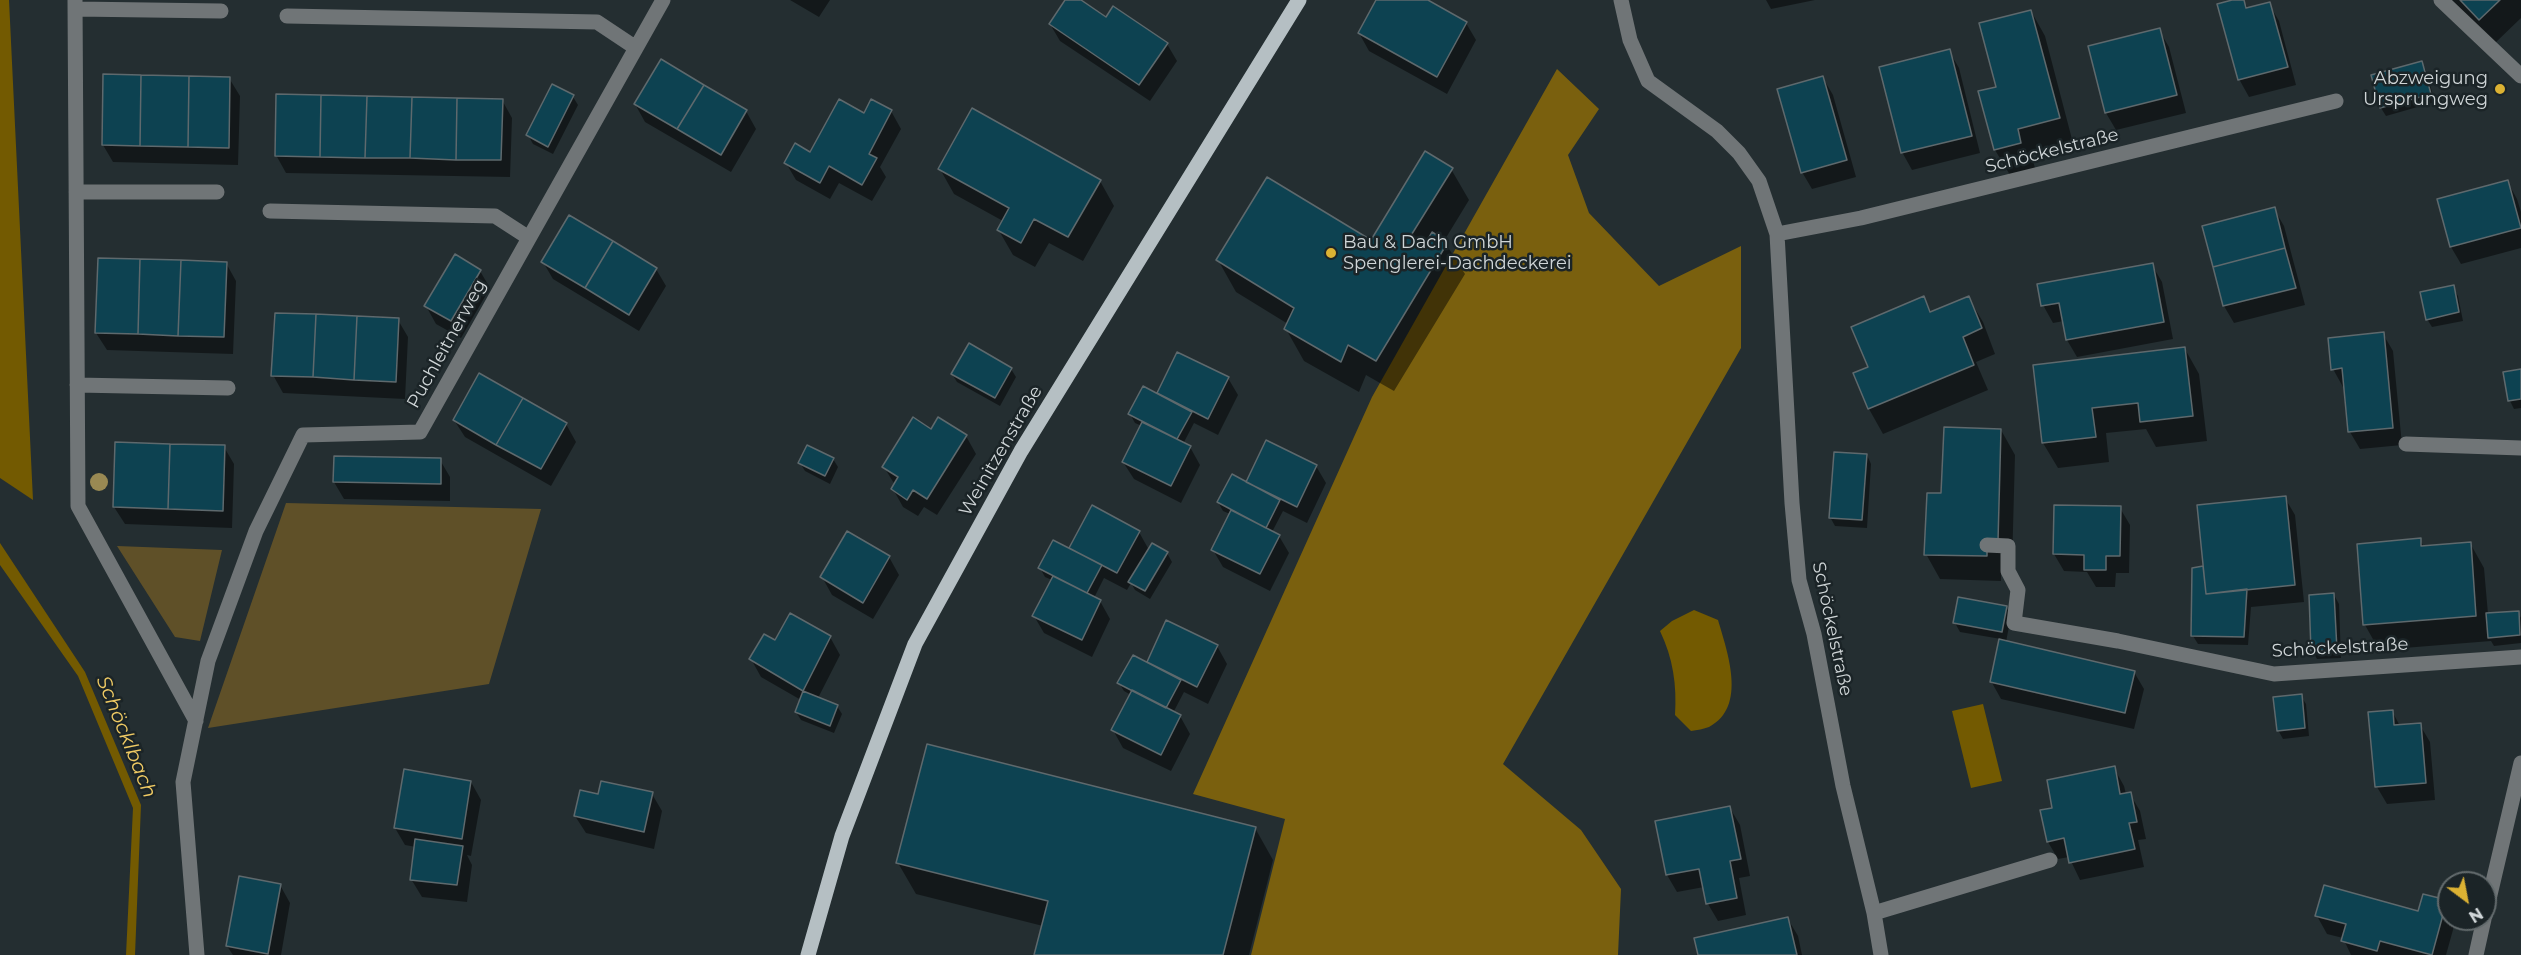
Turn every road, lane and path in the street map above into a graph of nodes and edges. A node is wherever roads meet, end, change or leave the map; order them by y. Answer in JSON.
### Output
{"nodes":[{"id":1,"x":663,"y":0,"type":"edge"},
{"id":2,"x":1299,"y":0,"type":"edge"},
{"id":3,"x":1621,"y":0,"type":"edge"},
{"id":4,"x":2441,"y":0,"type":"edge"},
{"id":5,"x":75,"y":4,"type":"edge"},
{"id":6,"x":221,"y":11,"type":"dead end"},
{"id":7,"x":287,"y":16,"type":"dead end"},
{"id":8,"x":636,"y":48,"type":"junction"},
{"id":9,"x":2521,"y":76,"type":"edge"},
{"id":10,"x":2336,"y":101,"type":"dead end"},
{"id":11,"x":76,"y":192,"type":"junction"},
{"id":12,"x":217,"y":192,"type":"dead end"},
{"id":13,"x":270,"y":211,"type":"dead end"},
{"id":14,"x":1777,"y":234,"type":"junction"},
{"id":15,"x":529,"y":238,"type":"junction"},
{"id":16,"x":77,"y":384,"type":"junction"},
{"id":17,"x":228,"y":388,"type":"dead end"},
{"id":18,"x":2406,"y":444,"type":"dead end"},
{"id":19,"x":2521,"y":448,"type":"edge"},
{"id":20,"x":1987,"y":544,"type":"dead end"},
{"id":21,"x":2521,"y":657,"type":"edge"},
{"id":22,"x":196,"y":721,"type":"junction"},
{"id":23,"x":2521,"y":763,"type":"edge"},
{"id":24,"x":2050,"y":860,"type":"dead end"},
{"id":25,"x":2496,"y":871,"type":"edge"},
{"id":26,"x":1874,"y":913,"type":"junction"},
{"id":27,"x":2482,"y":931,"type":"edge"},
{"id":28,"x":197,"y":955,"type":"edge"},
{"id":29,"x":808,"y":955,"type":"edge"},
{"id":30,"x":1881,"y":955,"type":"edge"},
{"id":31,"x":2476,"y":955,"type":"edge"}],
"edges":[{"from":1,"to":8,"type":"street","name":"Puchleitnerweg"},
{"from":2,"to":29,"type":"main road","name":"Weinitzenstraße"},
{"from":3,"to":14,"type":"street","name":"Schöckelstraße"},
{"from":4,"to":9,"type":"street"},
{"from":5,"to":6,"type":"street"},
{"from":5,"to":11,"type":"street"},
{"from":7,"to":8,"type":"street"},
{"from":8,"to":15,"type":"street","name":"Puchleitnerweg"},
{"from":10,"to":14,"type":"street","name":"Schöckelstraße"},
{"from":11,"to":12,"type":"street"},
{"from":11,"to":16,"type":"street"},
{"from":13,"to":15,"type":"street"},
{"from":14,"to":26,"type":"street","name":"Schöckelstraße"},
{"from":15,"to":22,"type":"street","name":"Puchleitnerweg"},
{"from":16,"to":17,"type":"street"},
{"from":16,"to":22,"type":"street"},
{"from":18,"to":19,"type":"street"},
{"from":20,"to":21,"type":"street","name":"Schöckelstraße"},
{"from":22,"to":28,"type":"street","name":"Puchleitnerweg"},
{"from":23,"to":25,"type":"street"},
{"from":24,"to":26,"type":"street"},
{"from":26,"to":30,"type":"street","name":"Schöckelstraße"},
{"from":27,"to":31,"type":"street"}]}
